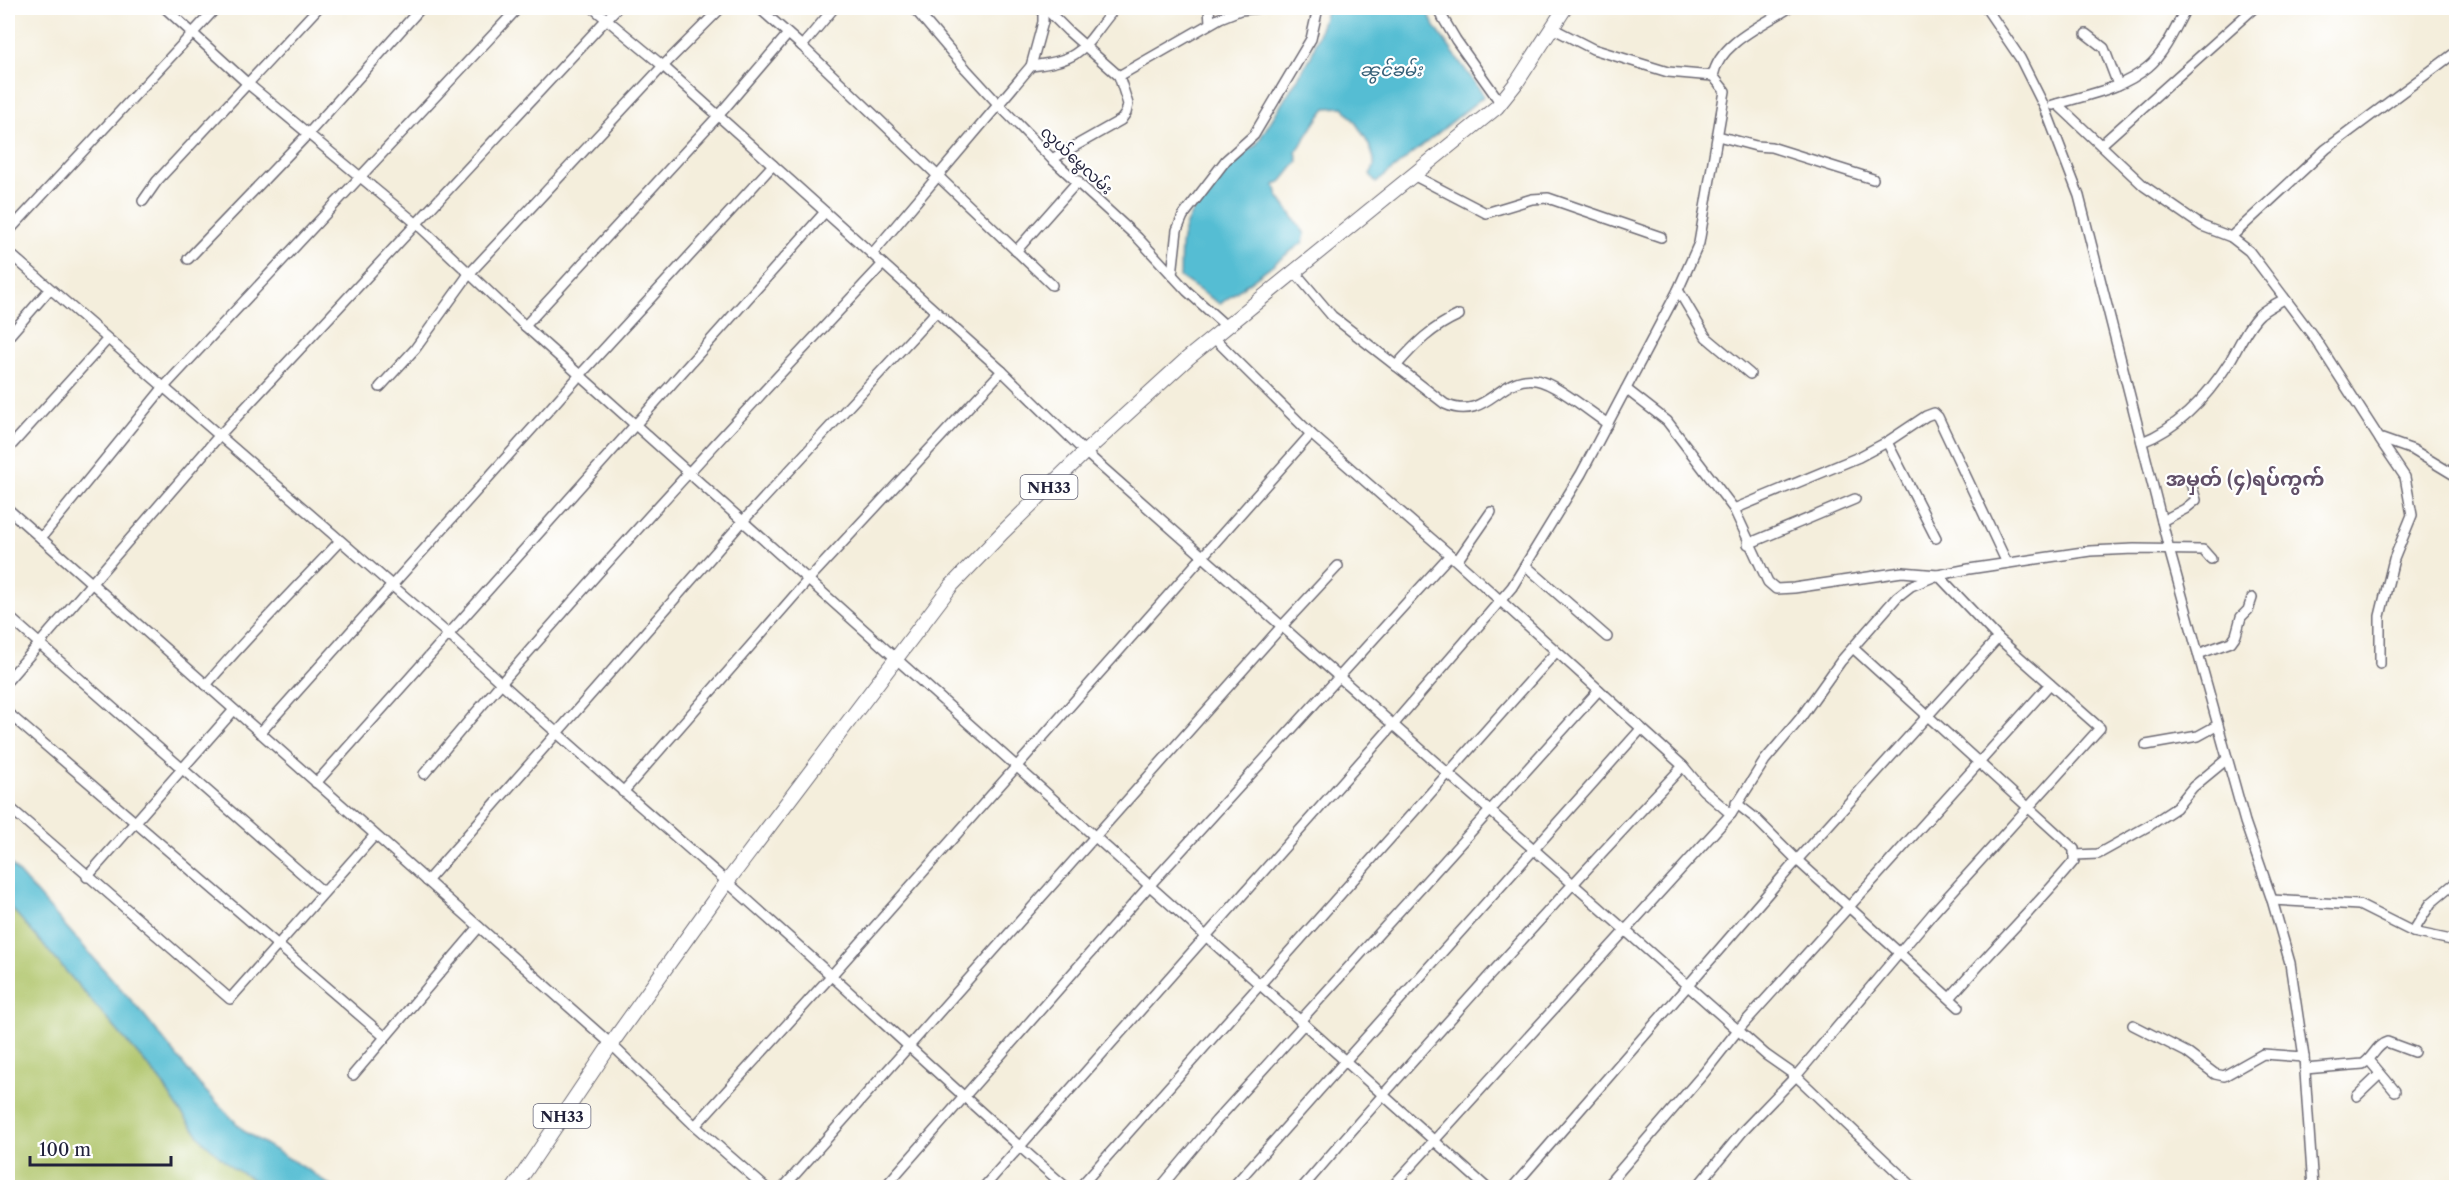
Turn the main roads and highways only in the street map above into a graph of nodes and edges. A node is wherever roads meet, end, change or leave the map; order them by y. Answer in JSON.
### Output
{"nodes":[{"id":1,"x":1561,"y":10,"type":"edge"},
{"id":2,"x":514,"y":1188,"type":"edge"}],
"edges":[{"from":1,"to":2,"type":"highway","number":"NH33"}]}
